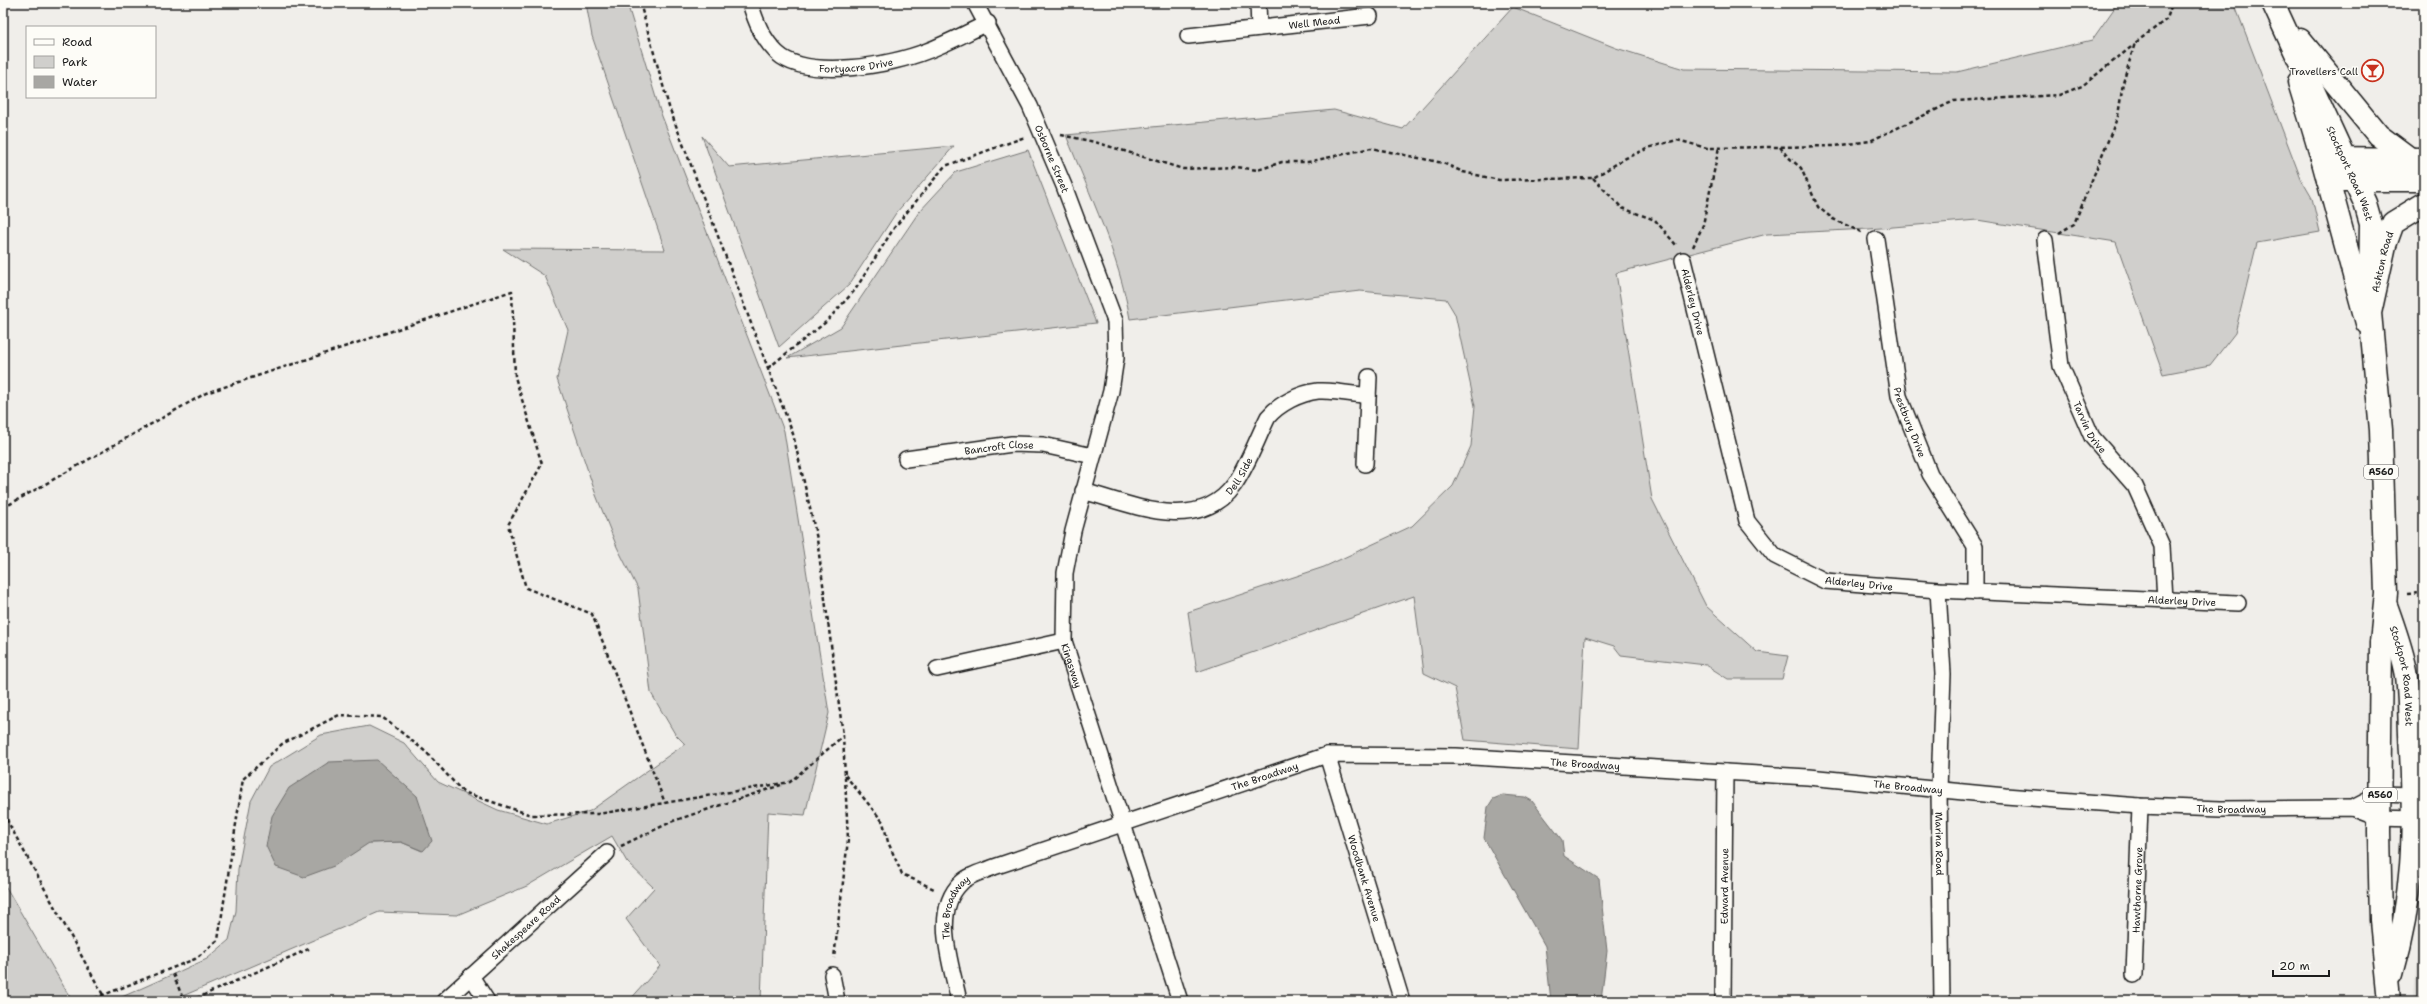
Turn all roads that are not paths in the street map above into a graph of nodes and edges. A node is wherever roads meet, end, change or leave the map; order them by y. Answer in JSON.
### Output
{"nodes":[{"id":1,"x":750,"y":3,"type":"edge"},
{"id":2,"x":975,"y":3,"type":"edge"},
{"id":3,"x":1258,"y":3,"type":"edge"},
{"id":4,"x":2277,"y":10,"type":"edge"},
{"id":5,"x":1370,"y":16,"type":"dead end"},
{"id":6,"x":988,"y":23,"type":"junction"},
{"id":7,"x":1259,"y":28,"type":"junction"},
{"id":8,"x":1188,"y":36,"type":"dead end"},
{"id":9,"x":2322,"y":158,"type":"junction"},
{"id":10,"x":2346,"y":158,"type":"junction"},
{"id":11,"x":2416,"y":159,"type":"edge"},
{"id":12,"x":2355,"y":179,"type":"junction"},
{"id":13,"x":2328,"y":180,"type":"junction"},
{"id":14,"x":2424,"y":180,"type":"edge"},
{"id":15,"x":2424,"y":204,"type":"edge"},
{"id":16,"x":1876,"y":239,"type":"road end"},
{"id":17,"x":2045,"y":240,"type":"road end"},
{"id":18,"x":1681,"y":257,"type":"road end"},
{"id":19,"x":2370,"y":313,"type":"junction"},
{"id":20,"x":1115,"y":321,"type":"joint"},
{"id":21,"x":2372,"y":340,"type":"junction"},
{"id":22,"x":1369,"y":377,"type":"dead end"},
{"id":23,"x":1368,"y":396,"type":"junction"},
{"id":24,"x":1093,"y":456,"type":"junction"},
{"id":25,"x":906,"y":460,"type":"dead end"},
{"id":26,"x":1365,"y":464,"type":"dead end"},
{"id":27,"x":1083,"y":492,"type":"junction"},
{"id":28,"x":1938,"y":590,"type":"junction"},
{"id":29,"x":1975,"y":592,"type":"junction"},
{"id":30,"x":2166,"y":600,"type":"junction"},
{"id":31,"x":2238,"y":603,"type":"dead end"},
{"id":32,"x":2386,"y":604,"type":"junction"},
{"id":33,"x":1064,"y":640,"type":"junction"},
{"id":34,"x":937,"y":669,"type":"dead end"},
{"id":35,"x":1327,"y":755,"type":"junction"},
{"id":36,"x":1725,"y":772,"type":"junction"},
{"id":37,"x":1939,"y":790,"type":"junction"},
{"id":38,"x":2380,"y":794,"type":"junction"},
{"id":39,"x":2413,"y":795,"type":"junction"},
{"id":40,"x":2140,"y":806,"type":"junction"},
{"id":41,"x":2353,"y":808,"type":"junction"},
{"id":42,"x":2380,"y":818,"type":"junction"},
{"id":43,"x":2414,"y":819,"type":"junction"},
{"id":44,"x":1123,"y":822,"type":"junction"},
{"id":45,"x":606,"y":853,"type":"road end"},
{"id":46,"x":2418,"y":860,"type":"edge"},
{"id":47,"x":832,"y":975,"type":"road end"},
{"id":48,"x":2134,"y":975,"type":"dead end"},
{"id":49,"x":471,"y":976,"type":"junction"},
{"id":50,"x":2388,"y":993,"type":"edge"},
{"id":51,"x":444,"y":1001,"type":"edge"},
{"id":52,"x":487,"y":1001,"type":"edge"},
{"id":53,"x":837,"y":1001,"type":"edge"},
{"id":54,"x":959,"y":1001,"type":"edge"},
{"id":55,"x":1180,"y":1001,"type":"edge"},
{"id":56,"x":1402,"y":1001,"type":"edge"},
{"id":57,"x":1723,"y":1001,"type":"edge"},
{"id":58,"x":1942,"y":1001,"type":"edge"}],
"edges":[{"from":1,"to":6,"type":"street","name":"Fortyacre Drive"},
{"from":2,"to":6,"type":"street","name":"Osborne Street"},
{"from":3,"to":7,"type":"street"},
{"from":4,"to":9,"type":"main road","name":"Stockport Road West"},
{"from":4,"to":10,"type":"main road","name":"Stockport Road West"},
{"from":4,"to":11,"type":"main road"},
{"from":5,"to":7,"type":"street","name":"Well Mead"},
{"from":6,"to":20,"type":"street","name":"Osborne Street"},
{"from":7,"to":8,"type":"street","name":"Well Mead"},
{"from":9,"to":10,"type":"main road"},
{"from":9,"to":13,"type":"main road","name":"Stockport Road West","number":"A560"},
{"from":10,"to":11,"type":"main road"},
{"from":10,"to":12,"type":"main road","name":"Stockport Road West"},
{"from":12,"to":13,"type":"main road"},
{"from":12,"to":14,"type":"main road"},
{"from":12,"to":19,"type":"main road","name":"Stockport Road West"},
{"from":13,"to":21,"type":"main road","name":"Stockport Road West","number":"A560"},
{"from":15,"to":19,"type":"main road","name":"Ashton Road","number":"A560"},
{"from":16,"to":29,"type":"street","name":"Prestbury Drive"},
{"from":17,"to":30,"type":"street","name":"Tarvin Drive"},
{"from":18,"to":28,"type":"street","name":"Alderley Drive"},
{"from":19,"to":21,"type":"main road","name":"Stockport Road West","number":"A560"},
{"from":20,"to":24,"type":"street","name":"Kingsway"},
{"from":21,"to":32,"type":"main road","name":"Stockport Road West","number":"A560"},
{"from":22,"to":23,"type":"street"},
{"from":23,"to":26,"type":"street"},
{"from":23,"to":27,"type":"street","name":"Dell Side"},
{"from":24,"to":25,"type":"street","name":"Bancroft Close"},
{"from":24,"to":27,"type":"street","name":"Kingsway"},
{"from":27,"to":33,"type":"street","name":"Kingsway"},
{"from":28,"to":29,"type":"street","name":"Alderley Drive"},
{"from":28,"to":37,"type":"street","name":"Marina Road"},
{"from":29,"to":30,"type":"street","name":"Alderley Drive"},
{"from":30,"to":31,"type":"street","name":"Alderley Drive"},
{"from":32,"to":38,"type":"main road","name":"Stockport Road West","number":"A560"},
{"from":32,"to":39,"type":"main road","name":"Stockport Road West","number":"A560"},
{"from":33,"to":34,"type":"street"},
{"from":33,"to":44,"type":"street","name":"Kingsway"},
{"from":35,"to":36,"type":"street","name":"The Broadway"},
{"from":35,"to":44,"type":"street","name":"The Broadway"},
{"from":35,"to":56,"type":"street","name":"Woodbank Avenue"},
{"from":36,"to":37,"type":"street","name":"The Broadway"},
{"from":36,"to":57,"type":"street","name":"Edward Avenue"},
{"from":37,"to":40,"type":"street","name":"The Broadway"},
{"from":37,"to":58,"type":"street","name":"Marina Road"},
{"from":38,"to":39,"type":"street"},
{"from":38,"to":41,"type":"street","name":"The Broadway"},
{"from":38,"to":42,"type":"main road","name":"Stockport Road West","number":"A560"},
{"from":39,"to":43,"type":"main road","name":"Stockport Road West","number":"A560"},
{"from":40,"to":41,"type":"street","name":"The Broadway"},
{"from":40,"to":48,"type":"street","name":"Hawthorne Grove"},
{"from":41,"to":42,"type":"street","name":"The Broadway"},
{"from":42,"to":43,"type":"street","name":"The Broadway"},
{"from":42,"to":50,"type":"main road","name":"Stockport Road West","number":"A560"},
{"from":43,"to":46,"type":"main road","name":"Stockport Road West","number":"A560"},
{"from":44,"to":54,"type":"street","name":"The Broadway"},
{"from":44,"to":55,"type":"street","name":"Kingsway"},
{"from":45,"to":49,"type":"street","name":"Shakespeare Road"},
{"from":46,"to":50,"type":"main road","name":"Stockport Road West","number":"A560"},
{"from":47,"to":53,"type":"street"},
{"from":49,"to":51,"type":"street","name":"Shakespeare Road"},
{"from":49,"to":52,"type":"street"}]}
